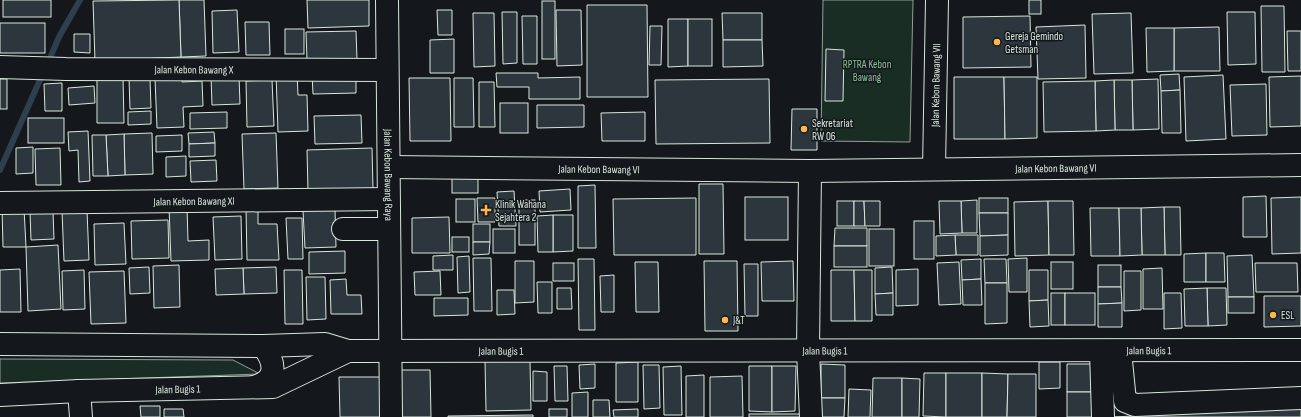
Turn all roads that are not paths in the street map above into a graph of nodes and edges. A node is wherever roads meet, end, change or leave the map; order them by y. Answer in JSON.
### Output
{"nodes":[{"id":1,"x":387,"y":0,"type":"edge"},
{"id":2,"x":937,"y":0,"type":"edge"},
{"id":3,"x":0,"y":67,"type":"edge"},
{"id":4,"x":387,"y":70,"type":"junction"},
{"id":5,"x":1301,"y":165,"type":"edge"},
{"id":6,"x":389,"y":167,"type":"junction"},
{"id":7,"x":934,"y":169,"type":"junction"},
{"id":8,"x":810,"y":171,"type":"junction"},
{"id":9,"x":388,"y":200,"type":"junction"},
{"id":10,"x":3,"y":203,"type":"edge"},
{"id":11,"x":388,"y":228,"type":"junction"},
{"id":12,"x":343,"y":229,"type":"dead end"},
{"id":13,"x":0,"y":344,"type":"edge"},
{"id":14,"x":263,"y":346,"type":"junction"},
{"id":15,"x":1301,"y":350,"type":"edge"},
{"id":16,"x":348,"y":351,"type":"junction"},
{"id":17,"x":389,"y":351,"type":"junction"},
{"id":18,"x":808,"y":351,"type":"junction"},
{"id":19,"x":1110,"y":351,"type":"junction"},
{"id":20,"x":254,"y":387,"type":"junction"},
{"id":21,"x":79,"y":391,"type":"junction"},
{"id":22,"x":0,"y":395,"type":"edge"},
{"id":23,"x":1301,"y":398,"type":"edge"},
{"id":24,"x":81,"y":417,"type":"edge"},
{"id":25,"x":391,"y":417,"type":"edge"},
{"id":26,"x":811,"y":417,"type":"edge"},
{"id":27,"x":1103,"y":417,"type":"edge"}],
"edges":[{"from":1,"to":4,"type":"street","name":"Jalan Kebon Bawang Raya"},
{"from":2,"to":7,"type":"street","name":"Jalan Kebon Bawang VII"},
{"from":3,"to":4,"type":"street","name":"Jalan Kebon Bawang X"},
{"from":4,"to":6,"type":"street","name":"Jalan Kebon Bawang Raya"},
{"from":5,"to":7,"type":"street","name":"Jalan Kebon Bawang VI"},
{"from":6,"to":8,"type":"street","name":"Jalan Kebon Bawang VI"},
{"from":6,"to":9,"type":"street","name":"Jalan Kebon Bawang Raya"},
{"from":7,"to":8,"type":"street","name":"Jalan Kebon Bawang VI"},
{"from":8,"to":18,"type":"street"},
{"from":9,"to":10,"type":"street","name":"Jalan Kebon Bawang XI"},
{"from":9,"to":11,"type":"street","name":"Jalan Kebon Bawang Raya"},
{"from":11,"to":12,"type":"street"},
{"from":11,"to":17,"type":"street","name":"Jalan Kebon Bawang Raya"},
{"from":13,"to":14,"type":"street","name":"Jalan Bugis 1"},
{"from":14,"to":16,"type":"street","name":"Jalan Bugis 1"},
{"from":14,"to":20,"type":"street"},
{"from":15,"to":19,"type":"street","name":"Jalan Bugis 1"},
{"from":16,"to":17,"type":"street","name":"Jalan Bugis 1"},
{"from":16,"to":20,"type":"street","name":"Jalan Bugis 1"},
{"from":17,"to":18,"type":"street","name":"Jalan Bugis 1"},
{"from":17,"to":25,"type":"street","name":"Jalan Kebon Bawang Raya"},
{"from":18,"to":19,"type":"street","name":"Jalan Bugis 1"},
{"from":18,"to":26,"type":"street"},
{"from":19,"to":23,"type":"street"},
{"from":19,"to":27,"type":"street"},
{"from":20,"to":21,"type":"street","name":"Jalan Bugis 1"},
{"from":21,"to":22,"type":"street","name":"Jalan Bugis 1"},
{"from":21,"to":24,"type":"street"}]}
